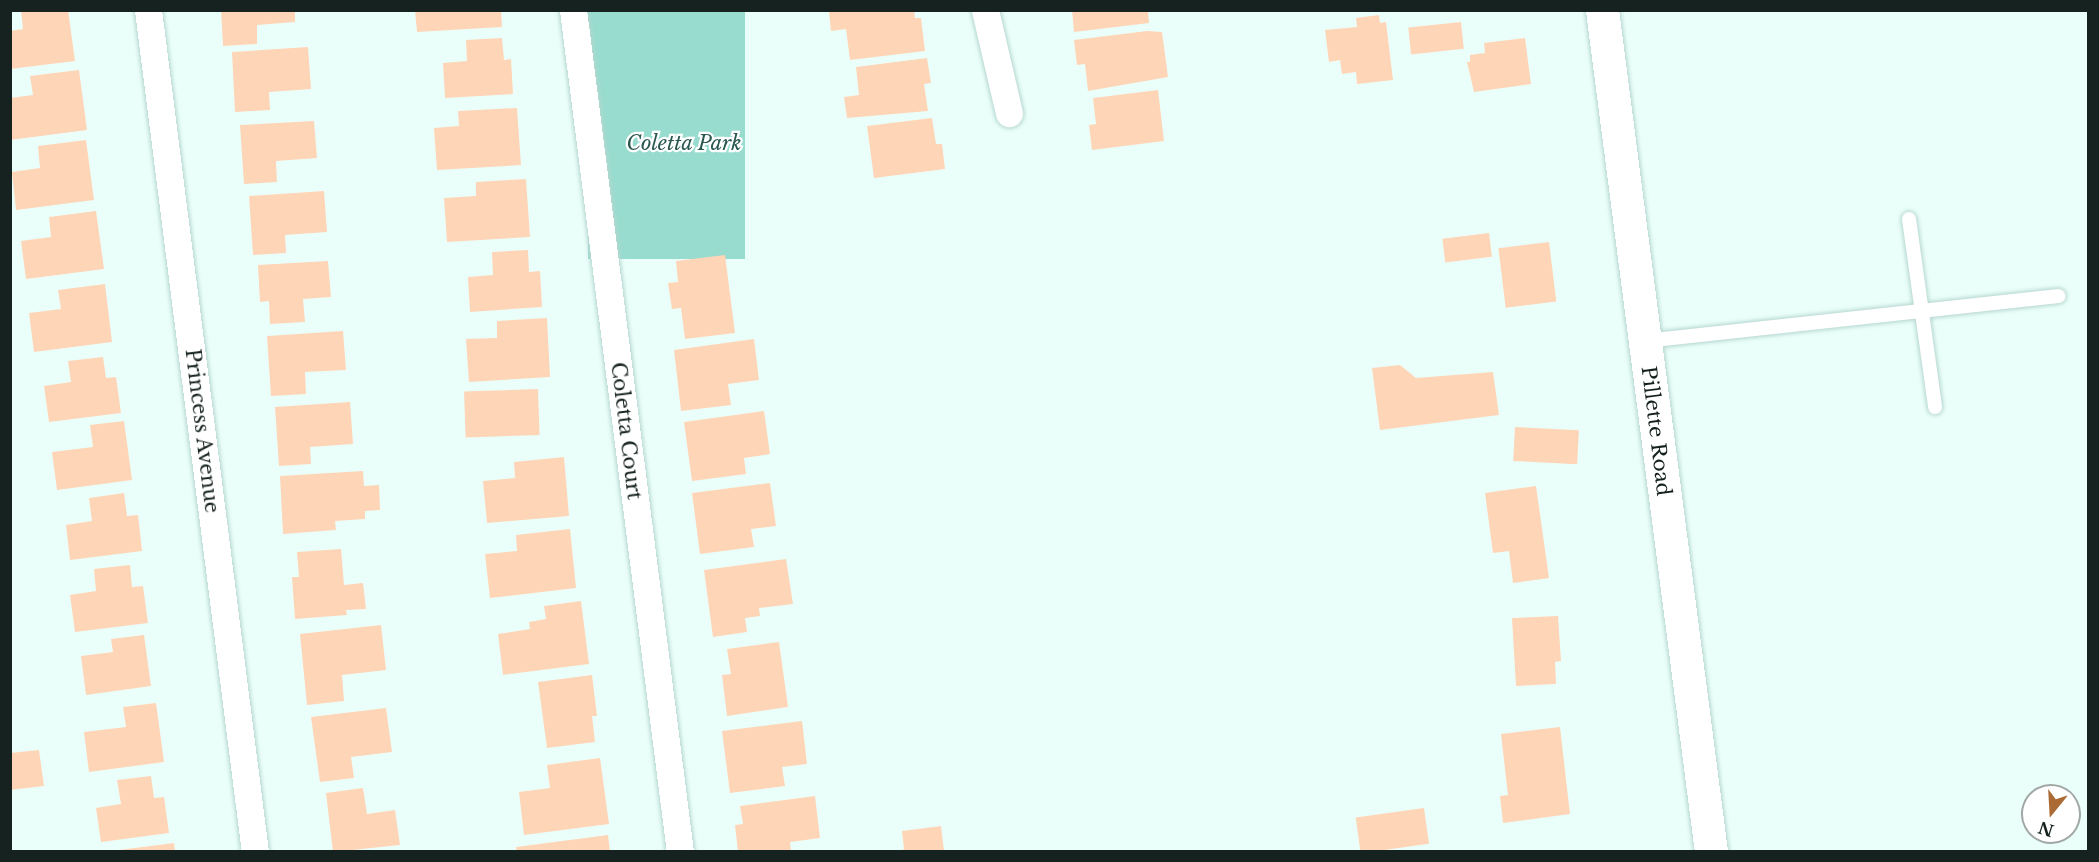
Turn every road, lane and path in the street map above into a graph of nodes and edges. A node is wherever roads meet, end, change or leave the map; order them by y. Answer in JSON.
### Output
{"nodes":[{"id":1,"x":148,"y":10,"type":"edge"},
{"id":2,"x":573,"y":10,"type":"edge"},
{"id":3,"x":985,"y":10,"type":"edge"},
{"id":4,"x":1602,"y":10,"type":"edge"},
{"id":5,"x":1008,"y":113,"type":"dead end"},
{"id":6,"x":1909,"y":219,"type":"dead end"},
{"id":7,"x":2059,"y":296,"type":"dead end"},
{"id":8,"x":1922,"y":310,"type":"junction"},
{"id":9,"x":1645,"y":341,"type":"junction"},
{"id":10,"x":1935,"y":407,"type":"dead end"},
{"id":11,"x":255,"y":852,"type":"edge"},
{"id":12,"x":680,"y":852,"type":"edge"},
{"id":13,"x":1711,"y":852,"type":"edge"}],
"edges":[{"from":1,"to":11,"type":"street","name":"Princess Avenue"},
{"from":2,"to":12,"type":"street","name":"Coletta Court"},
{"from":3,"to":5,"type":"street"},
{"from":4,"to":9,"type":"street","name":"Pillette Road"},
{"from":6,"to":8,"type":"lane"},
{"from":7,"to":8,"type":"lane"},
{"from":8,"to":9,"type":"lane"},
{"from":8,"to":10,"type":"lane"},
{"from":9,"to":13,"type":"street","name":"Pillette Road"}]}
